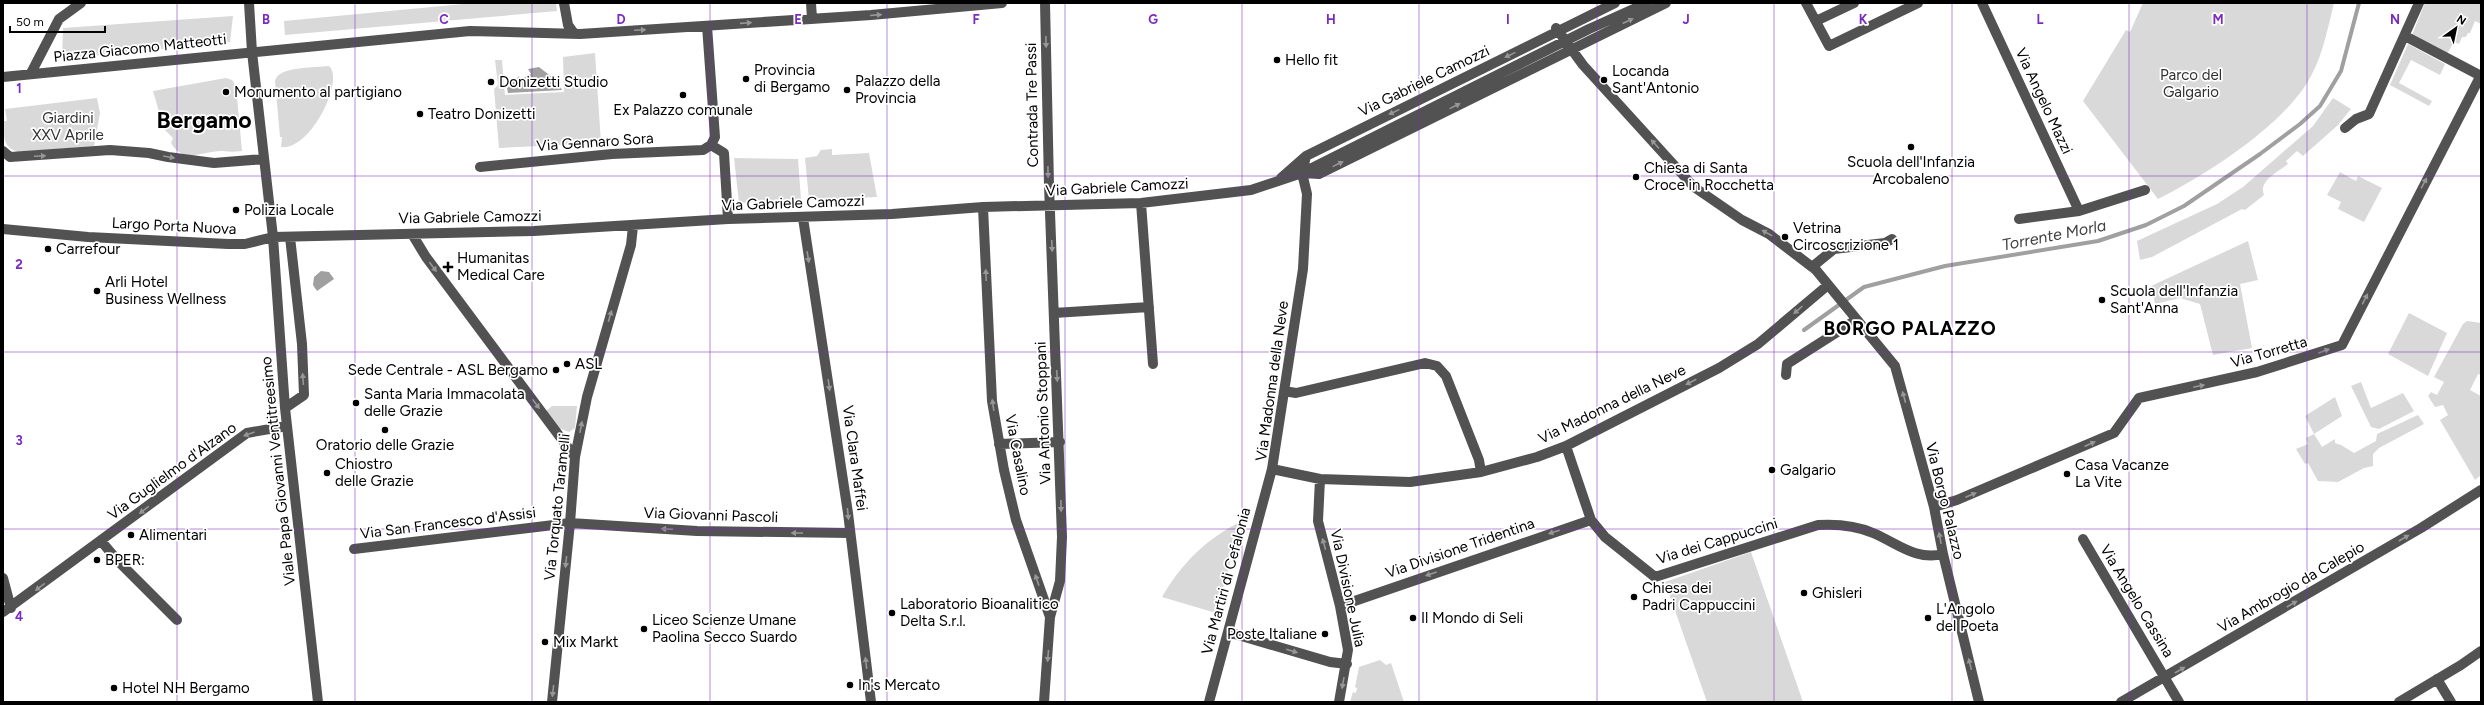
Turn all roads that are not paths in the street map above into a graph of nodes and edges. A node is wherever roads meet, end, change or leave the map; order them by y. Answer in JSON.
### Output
{"nodes":[{"id":1,"x":81,"y":3,"type":"edge"},
{"id":2,"x":249,"y":3,"type":"edge"},
{"id":3,"x":564,"y":3,"type":"edge"},
{"id":4,"x":811,"y":3,"type":"edge"},
{"id":5,"x":1002,"y":3,"type":"edge"},
{"id":6,"x":1045,"y":3,"type":"edge"},
{"id":7,"x":1615,"y":3,"type":"edge"},
{"id":8,"x":1647,"y":3,"type":"edge"},
{"id":9,"x":1666,"y":3,"type":"edge"},
{"id":10,"x":1806,"y":3,"type":"edge"},
{"id":11,"x":1854,"y":3,"type":"edge"},
{"id":12,"x":1918,"y":3,"type":"edge"},
{"id":13,"x":1982,"y":3,"type":"edge"},
{"id":14,"x":2419,"y":3,"type":"edge"},
{"id":15,"x":812,"y":19,"type":"junction"},
{"id":16,"x":1816,"y":21,"type":"junction"},
{"id":17,"x":707,"y":26,"type":"junction"},
{"id":18,"x":1557,"y":30,"type":"junction"},
{"id":19,"x":573,"y":32,"type":"junction"},
{"id":20,"x":1591,"y":33,"type":"junction"},
{"id":21,"x":2405,"y":36,"type":"junction"},
{"id":22,"x":1567,"y":46,"type":"junction"},
{"id":23,"x":252,"y":52,"type":"junction"},
{"id":24,"x":1554,"y":52,"type":"junction"},
{"id":25,"x":31,"y":73,"type":"junction"},
{"id":26,"x":2481,"y":76,"type":"edge"},
{"id":27,"x":3,"y":77,"type":"edge"},
{"id":28,"x":2345,"y":128,"type":"dead end"},
{"id":29,"x":1336,"y":136,"type":"junction"},
{"id":30,"x":711,"y":145,"type":"junction"},
{"id":31,"x":3,"y":151,"type":"edge"},
{"id":32,"x":1345,"y":151,"type":"junction"},
{"id":33,"x":1306,"y":156,"type":"junction"},
{"id":34,"x":264,"y":159,"type":"junction"},
{"id":35,"x":480,"y":167,"type":"dead end"},
{"id":36,"x":1302,"y":173,"type":"junction"},
{"id":37,"x":1278,"y":181,"type":"junction"},
{"id":38,"x":2145,"y":190,"type":"dead end"},
{"id":39,"x":1141,"y":203,"type":"junction"},
{"id":40,"x":984,"y":207,"type":"junction"},
{"id":41,"x":1051,"y":207,"type":"junction"},
{"id":42,"x":2079,"y":211,"type":"junction"},
{"id":43,"x":803,"y":218,"type":"junction"},
{"id":44,"x":2019,"y":219,"type":"dead end"},
{"id":45,"x":728,"y":220,"type":"junction"},
{"id":46,"x":633,"y":226,"type":"junction"},
{"id":47,"x":3,"y":229,"type":"edge"},
{"id":48,"x":412,"y":234,"type":"junction"},
{"id":49,"x":308,"y":236,"type":"joint"},
{"id":50,"x":273,"y":237,"type":"junction"},
{"id":51,"x":290,"y":237,"type":"junction"},
{"id":52,"x":1892,"y":239,"type":"dead end"},
{"id":53,"x":1812,"y":267,"type":"junction"},
{"id":54,"x":1830,"y":287,"type":"junction"},
{"id":55,"x":1149,"y":307,"type":"junction"},
{"id":56,"x":1054,"y":313,"type":"junction"},
{"id":57,"x":1854,"y":317,"type":"junction"},
{"id":58,"x":1153,"y":364,"type":"dead end"},
{"id":59,"x":1786,"y":375,"type":"dead end"},
{"id":60,"x":1284,"y":391,"type":"junction"},
{"id":61,"x":285,"y":408,"type":"junction"},
{"id":62,"x":287,"y":426,"type":"junction"},
{"id":63,"x":1060,"y":442,"type":"junction"},
{"id":64,"x":999,"y":444,"type":"junction"},
{"id":65,"x":1566,"y":446,"type":"junction"},
{"id":66,"x":575,"y":457,"type":"junction"},
{"id":67,"x":1272,"y":469,"type":"junction"},
{"id":68,"x":1480,"y":472,"type":"junction"},
{"id":69,"x":1320,"y":479,"type":"junction"},
{"id":70,"x":2479,"y":492,"type":"edge"},
{"id":71,"x":1934,"y":506,"type":"junction"},
{"id":72,"x":1591,"y":520,"type":"junction"},
{"id":73,"x":570,"y":523,"type":"junction"},
{"id":74,"x":850,"y":533,"type":"junction"},
{"id":75,"x":2083,"y":539,"type":"dead end"},
{"id":76,"x":102,"y":541,"type":"junction"},
{"id":77,"x":354,"y":549,"type":"dead end"},
{"id":78,"x":1943,"y":554,"type":"junction"},
{"id":79,"x":3,"y":578,"type":"edge"},
{"id":80,"x":1340,"y":606,"type":"junction"},
{"id":81,"x":7,"y":610,"type":"edge"},
{"id":82,"x":1050,"y":617,"type":"junction"},
{"id":83,"x":177,"y":620,"type":"dead end"},
{"id":84,"x":1228,"y":632,"type":"junction"},
{"id":85,"x":2481,"y":650,"type":"edge"},
{"id":86,"x":1347,"y":664,"type":"junction"},
{"id":87,"x":2166,"y":677,"type":"junction"},
{"id":88,"x":2437,"y":679,"type":"junction"},
{"id":89,"x":318,"y":702,"type":"edge"},
{"id":90,"x":552,"y":702,"type":"edge"},
{"id":91,"x":871,"y":702,"type":"edge"},
{"id":92,"x":1044,"y":702,"type":"edge"},
{"id":93,"x":1209,"y":702,"type":"edge"},
{"id":94,"x":1339,"y":702,"type":"edge"},
{"id":95,"x":1979,"y":702,"type":"edge"},
{"id":96,"x":2121,"y":702,"type":"edge"},
{"id":97,"x":2179,"y":702,"type":"edge"},
{"id":98,"x":2399,"y":702,"type":"edge"},
{"id":99,"x":2451,"y":702,"type":"edge"}],
"edges":[{"from":1,"to":25,"type":"street","name":"Piazza Giacomo Matteotti"},
{"from":2,"to":23,"type":"street"},
{"from":3,"to":19,"type":"street"},
{"from":4,"to":15,"type":"street"},
{"from":15,"to":5,"type":"street","name":"Piazza Giacomo Matteotti","one_way":true},
{"from":6,"to":41,"type":"street","name":"Contrada Tre Passi","one_way":true},
{"from":7,"to":18,"type":"street","name":"Via Gabriele Camozzi"},
{"from":8,"to":20,"type":"street"},
{"from":20,"to":9,"type":"street","one_way":true},
{"from":10,"to":16,"type":"street"},
{"from":11,"to":16,"type":"street"},
{"from":12,"to":16,"type":"street"},
{"from":13,"to":42,"type":"street","name":"Via Angelo Mazzi"},
{"from":14,"to":21,"type":"street"},
{"from":17,"to":15,"type":"street","name":"Piazza Giacomo Matteotti","one_way":true},
{"from":19,"to":17,"type":"street","name":"Piazza Giacomo Matteotti","one_way":true},
{"from":17,"to":30,"type":"street"},
{"from":18,"to":22,"type":"street","name":"Via Borgo Palazzo"},
{"from":18,"to":29,"type":"street","name":"Via Gabriele Camozzi","one_way":true},
{"from":19,"to":23,"type":"street","name":"Piazza Giacomo Matteotti"},
{"from":20,"to":22,"type":"street"},
{"from":21,"to":26,"type":"street"},
{"from":21,"to":28,"type":"street"},
{"from":22,"to":24,"type":"street"},
{"from":53,"to":22,"type":"street","name":"Via Borgo Palazzo","one_way":true},
{"from":23,"to":25,"type":"street","name":"Piazza Giacomo Matteotti"},
{"from":23,"to":34,"type":"street"},
{"from":24,"to":32,"type":"street","name":"Via Gabriele Camozzi"},
{"from":36,"to":24,"type":"street","name":"Via Gabriele Camozzi","one_way":true},
{"from":25,"to":27,"type":"street","name":"Piazza Giacomo Matteotti"},
{"from":71,"to":26,"type":"street","name":"Via Torretta","one_way":true},
{"from":29,"to":32,"type":"street"},
{"from":29,"to":33,"type":"street","name":"Via Gabriele Camozzi"},
{"from":30,"to":35,"type":"street","name":"Via Gennaro Sora"},
{"from":30,"to":45,"type":"street"},
{"from":31,"to":34,"type":"street","one_way":true},
{"from":32,"to":36,"type":"street","name":"Via Gabriele Camozzi"},
{"from":33,"to":36,"type":"street"},
{"from":33,"to":37,"type":"street","name":"Via Gabriele Camozzi"},
{"from":34,"to":50,"type":"street"},
{"from":36,"to":37,"type":"street","name":"Via Gabriele Camozzi"},
{"from":36,"to":60,"type":"street","name":"Via Madonna della Neve"},
{"from":37,"to":39,"type":"street","name":"Via Gabriele Camozzi"},
{"from":38,"to":42,"type":"street"},
{"from":39,"to":41,"type":"street","name":"Via Gabriele Camozzi"},
{"from":39,"to":55,"type":"street"},
{"from":40,"to":41,"type":"street","name":"Via Gabriele Camozzi"},
{"from":40,"to":43,"type":"street","name":"Via Gabriele Camozzi"},
{"from":64,"to":40,"type":"street","name":"Via Casalino","one_way":true},
{"from":41,"to":56,"type":"street","name":"Via Antonio Stoppani","one_way":true},
{"from":42,"to":44,"type":"street"},
{"from":43,"to":45,"type":"street","name":"Via Gabriele Camozzi"},
{"from":43,"to":74,"type":"street","name":"Via Clara Maffei","one_way":true},
{"from":45,"to":46,"type":"street","name":"Via Gabriele Camozzi"},
{"from":46,"to":48,"type":"street","name":"Via Gabriele Camozzi"},
{"from":66,"to":46,"type":"street","name":"Via Torquato Taramelli","one_way":true},
{"from":47,"to":50,"type":"street","name":"Largo Porta Nuova"},
{"from":48,"to":49,"type":"street","name":"Via Gabriele Camozzi"},
{"from":48,"to":66,"type":"street","one_way":true},
{"from":49,"to":51,"type":"street","name":"Largo Porta Nuova"},
{"from":50,"to":51,"type":"street","name":"Largo Porta Nuova"},
{"from":50,"to":61,"type":"street","name":"Viale Papa Giovanni Ventitreesimo"},
{"from":61,"to":51,"type":"street","one_way":true},
{"from":52,"to":53,"type":"street"},
{"from":53,"to":54,"type":"street","name":"Via Borgo Palazzo"},
{"from":54,"to":57,"type":"street","name":"Via Borgo Palazzo"},
{"from":54,"to":65,"type":"street","name":"Via Madonna della Neve","one_way":true},
{"from":55,"to":56,"type":"street"},
{"from":55,"to":58,"type":"street"},
{"from":56,"to":63,"type":"street","name":"Via Antonio Stoppani","one_way":true},
{"from":57,"to":59,"type":"street"},
{"from":71,"to":57,"type":"street","name":"Via Borgo Palazzo","one_way":true},
{"from":60,"to":67,"type":"street","name":"Via Madonna della Neve"},
{"from":60,"to":68,"type":"street"},
{"from":61,"to":62,"type":"street","name":"Viale Papa Giovanni Ventitreesimo"},
{"from":62,"to":76,"type":"street","name":"Via Guglielmo d'Alzano","one_way":true},
{"from":62,"to":89,"type":"street","name":"Viale Papa Giovanni Ventitreesimo"},
{"from":63,"to":64,"type":"street"},
{"from":63,"to":82,"type":"street","name":"Via Antonio Stoppani","one_way":true},
{"from":82,"to":64,"type":"street","name":"Via Casalino","one_way":true},
{"from":65,"to":68,"type":"street","name":"Via Madonna della Neve"},
{"from":65,"to":72,"type":"street","name":"Via dei Cappuccini"},
{"from":66,"to":73,"type":"street","name":"Via Torquato Taramelli"},
{"from":67,"to":69,"type":"street","name":"Via Madonna della Neve"},
{"from":67,"to":84,"type":"street","name":"Via Martiri di Cefalonia"},
{"from":68,"to":69,"type":"street","name":"Via Madonna della Neve"},
{"from":80,"to":69,"type":"street","name":"Via Divisione Julia","one_way":true},
{"from":87,"to":70,"type":"street","name":"Via Ambrogio da Calepio","one_way":true},
{"from":78,"to":71,"type":"street","name":"Via Borgo Palazzo","one_way":true},
{"from":72,"to":78,"type":"street","name":"Via dei Cappuccini"},
{"from":72,"to":80,"type":"street","name":"Via Divisione Tridentina","one_way":true},
{"from":74,"to":73,"type":"street","name":"Via Giovanni Pascoli","one_way":true},
{"from":73,"to":77,"type":"street","name":"Via San Francesco d'Assisi"},
{"from":73,"to":90,"type":"street","name":"Via Torquato Taramelli","one_way":true},
{"from":91,"to":74,"type":"street","name":"Via Clara Maffei","one_way":true},
{"from":75,"to":87,"type":"street","name":"Via Angelo Cassina"},
{"from":76,"to":81,"type":"street","name":"Via Guglielmo d'Alzano","one_way":true},
{"from":76,"to":83,"type":"street","name":"Via Guglielmo d'Alzano"},
{"from":95,"to":78,"type":"street","name":"Via Borgo Palazzo","one_way":true},
{"from":79,"to":81,"type":"street"},
{"from":80,"to":86,"type":"street","name":"Via Divisione Julia"},
{"from":82,"to":92,"type":"street","name":"Via Casalino","one_way":true},
{"from":84,"to":86,"type":"street","one_way":true},
{"from":84,"to":93,"type":"street","name":"Via Martiri di Cefalonia"},
{"from":85,"to":88,"type":"street"},
{"from":86,"to":94,"type":"street","name":"Via Divisione Julia","one_way":true},
{"from":87,"to":96,"type":"street","name":"Via Ambrogio da Calepio"},
{"from":87,"to":97,"type":"street","name":"Via Angelo Cassina"},
{"from":88,"to":98,"type":"street"},
{"from":88,"to":99,"type":"street"}]}
